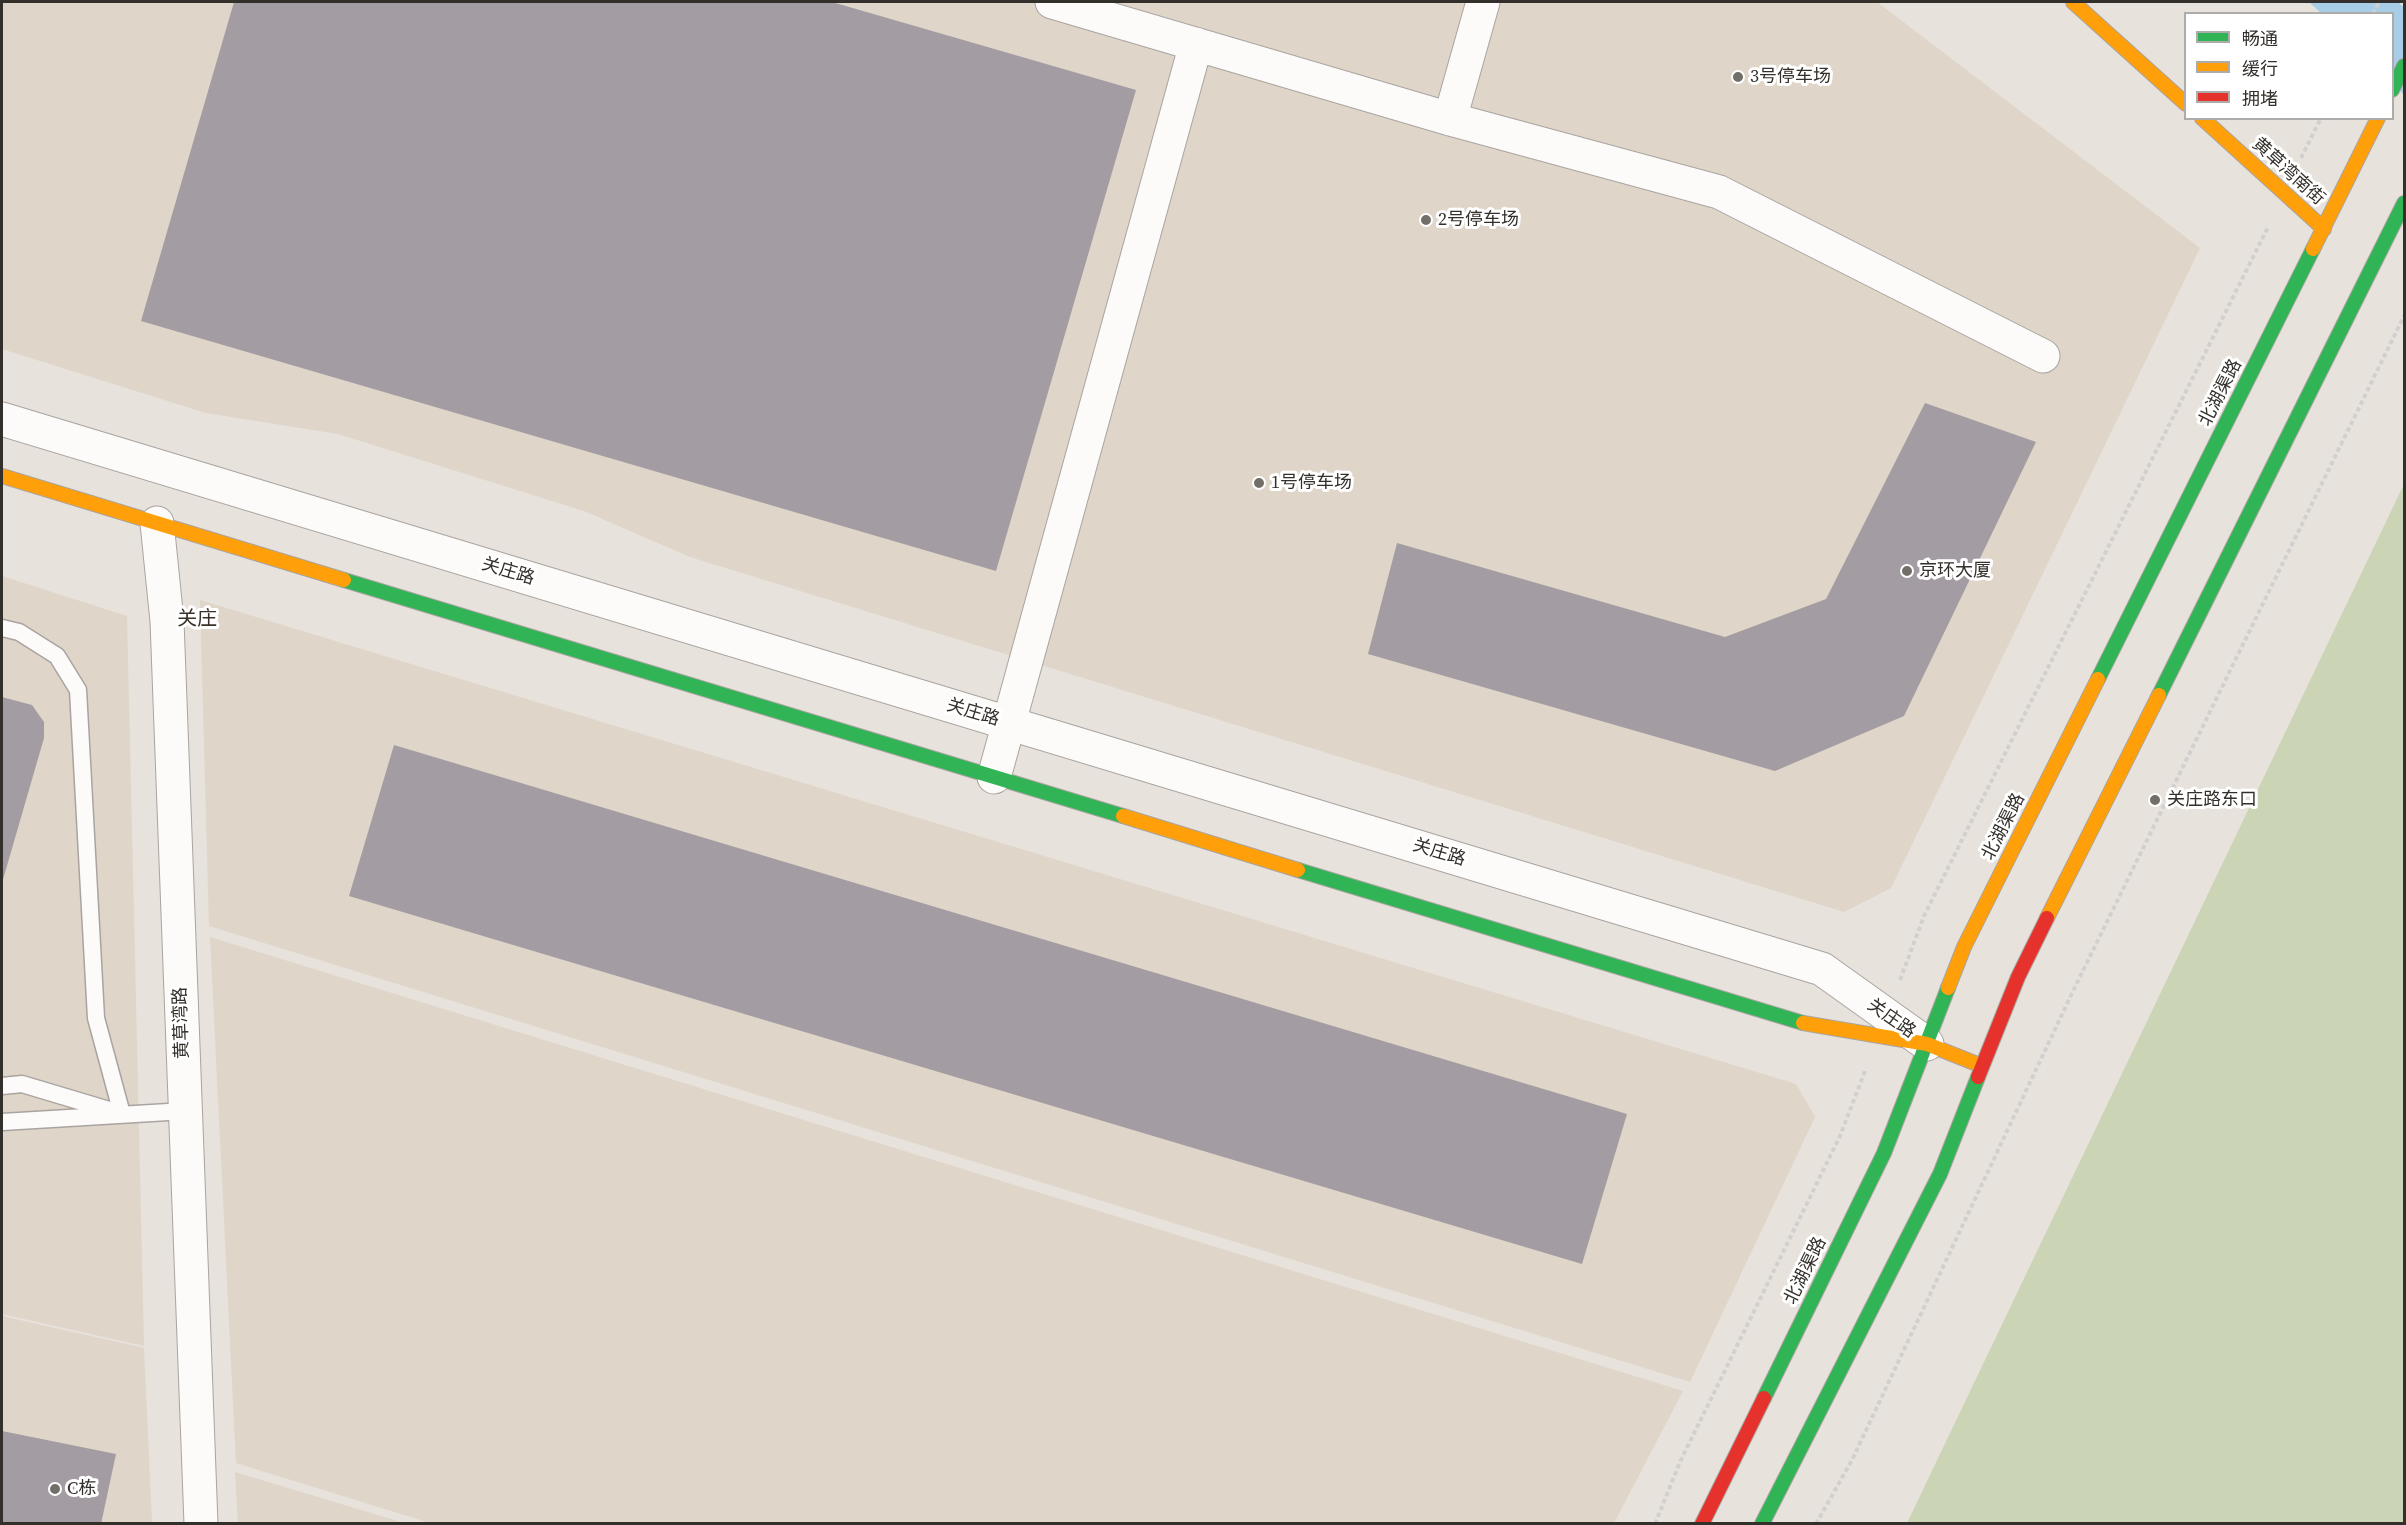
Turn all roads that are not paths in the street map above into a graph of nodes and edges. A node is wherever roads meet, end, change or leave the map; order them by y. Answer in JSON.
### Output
{"nodes":[{"id":1,"x":1052,"y":2,"type":"edge"},
{"id":2,"x":1483,"y":2,"type":"edge"},
{"id":3,"x":2073,"y":2,"type":"edge"},
{"id":4,"x":1196,"y":44,"type":"junction"},
{"id":5,"x":2404,"y":66,"type":"edge"},
{"id":6,"x":2394,"y":86,"type":"edge"},
{"id":7,"x":2184,"y":102,"type":"edge"},
{"id":8,"x":1450,"y":119,"type":"junction"},
{"id":9,"x":2204,"y":120,"type":"edge"},
{"id":10,"x":2377,"y":120,"type":"edge"},
{"id":11,"x":2404,"y":203,"type":"edge"},
{"id":12,"x":2324,"y":229,"type":"junction"},
{"id":13,"x":2043,"y":356,"type":"dead end"},
{"id":14,"x":2,"y":419,"type":"edge"},
{"id":15,"x":2,"y":476,"type":"edge"},
{"id":16,"x":157,"y":523,"type":"junction"},
{"id":17,"x":2,"y":628,"type":"edge"},
{"id":18,"x":1009,"y":723,"type":"junction"},
{"id":19,"x":994,"y":777,"type":"junction"},
{"id":20,"x":1883,"y":1026,"type":"junction"},
{"id":21,"x":1927,"y":1044,"type":"junction"},
{"id":22,"x":1982,"y":1066,"type":"junction"},
{"id":23,"x":2,"y":1086,"type":"edge"},
{"id":24,"x":186,"y":1111,"type":"junction"},
{"id":25,"x":122,"y":1114,"type":"junction"},
{"id":26,"x":2,"y":1122,"type":"edge"},
{"id":27,"x":201,"y":1524,"type":"edge"},
{"id":28,"x":1702,"y":1524,"type":"edge"},
{"id":29,"x":1762,"y":1524,"type":"edge"}],
"edges":[{"from":1,"to":4,"type":"street"},
{"from":2,"to":8,"type":"street"},
{"from":3,"to":7,"type":"main road"},
{"from":4,"to":8,"type":"street"},
{"from":4,"to":18,"type":"street"},
{"from":5,"to":6,"type":"main road"},
{"from":8,"to":13,"type":"street"},
{"from":9,"to":12,"type":"main road","name":"黄草湾南街"},
{"from":10,"to":12,"type":"main road","name":"北湖渠路"},
{"from":11,"to":22,"type":"main road"},
{"from":12,"to":21,"type":"main road","name":"北湖渠路"},
{"from":14,"to":18,"type":"street","name":"关庄路"},
{"from":15,"to":16,"type":"main road","name":"关庄路"},
{"from":16,"to":19,"type":"main road","name":"关庄路"},
{"from":16,"to":24,"type":"street","name":"黄草湾路"},
{"from":17,"to":25,"type":"lane"},
{"from":18,"to":19,"type":"street"},
{"from":18,"to":20,"type":"street","name":"关庄路"},
{"from":19,"to":20,"type":"main road","name":"关庄路"},
{"from":20,"to":21,"type":"street","name":"关庄路"},
{"from":21,"to":22,"type":"main road","name":"关庄路"},
{"from":21,"to":28,"type":"main road","name":"北湖渠路"},
{"from":22,"to":29,"type":"main road"},
{"from":23,"to":25,"type":"lane"},
{"from":24,"to":25,"type":"lane"},
{"from":24,"to":27,"type":"street","name":"黄草湾路"},
{"from":25,"to":26,"type":"lane"}]}
